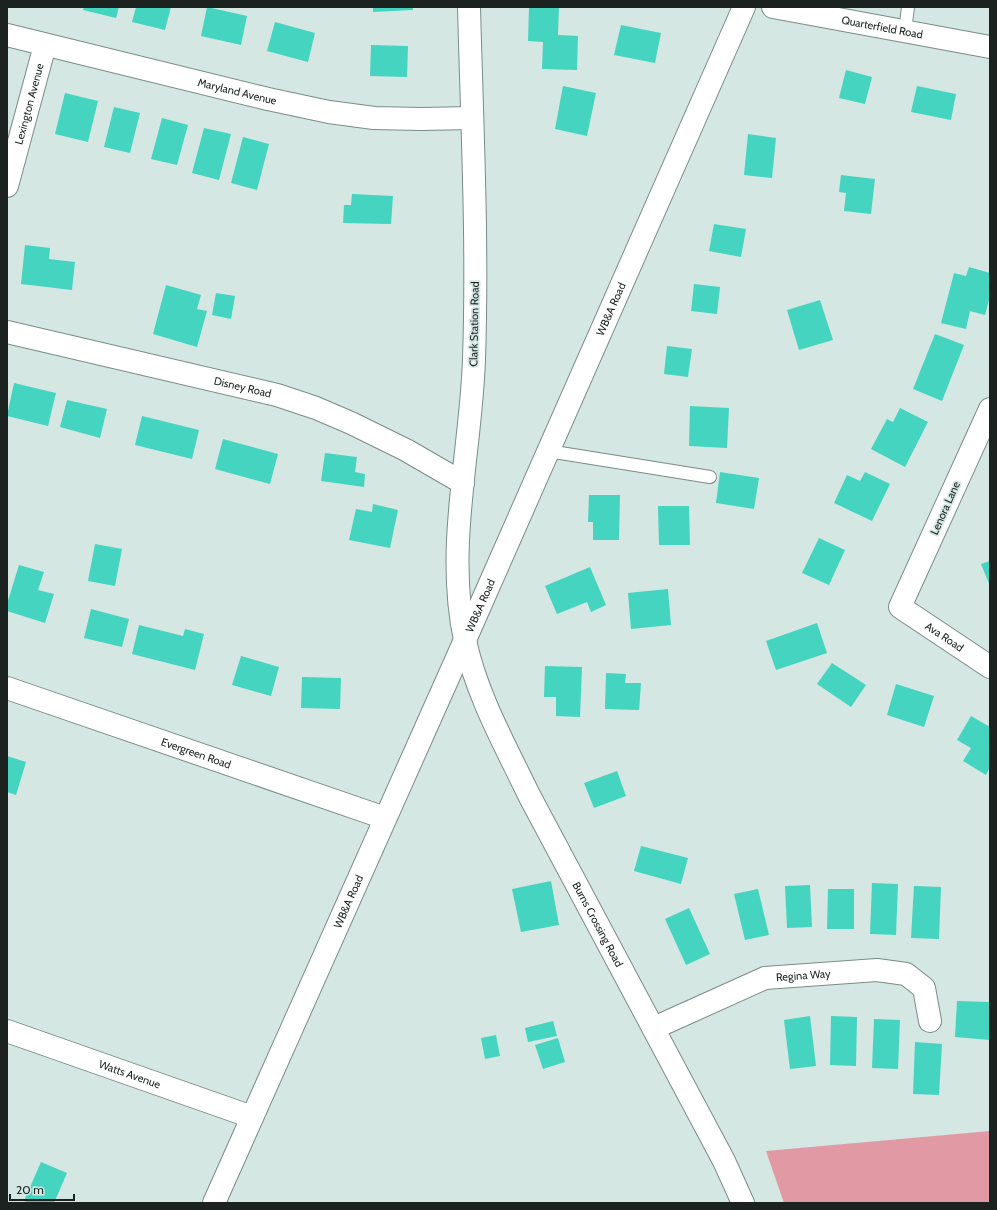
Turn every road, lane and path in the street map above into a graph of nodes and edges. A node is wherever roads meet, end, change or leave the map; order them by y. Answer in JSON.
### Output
{"nodes":[{"id":1,"x":469,"y":7,"type":"edge"},
{"id":2,"x":744,"y":7,"type":"edge"},
{"id":3,"x":773,"y":7,"type":"edge"},
{"id":4,"x":908,"y":7,"type":"edge"},
{"id":5,"x":827,"y":12,"type":"edge"},
{"id":6,"x":905,"y":31,"type":"junction"},
{"id":7,"x":7,"y":35,"type":"edge"},
{"id":8,"x":989,"y":43,"type":"edge"},
{"id":9,"x":45,"y":45,"type":"junction"},
{"id":10,"x":472,"y":118,"type":"junction"},
{"id":11,"x":7,"y":186,"type":"edge"},
{"id":12,"x":7,"y":332,"type":"edge"},
{"id":13,"x":990,"y":409,"type":"edge"},
{"id":14,"x":548,"y":451,"type":"junction"},
{"id":15,"x":710,"y":477,"type":"dead end"},
{"id":16,"x":463,"y":483,"type":"junction"},
{"id":17,"x":900,"y":607,"type":"joint"},
{"id":18,"x":464,"y":640,"type":"junction"},
{"id":19,"x":990,"y":667,"type":"edge"},
{"id":20,"x":7,"y":688,"type":"edge"},
{"id":21,"x":385,"y":818,"type":"junction"},
{"id":22,"x":930,"y":1021,"type":"dead end"},
{"id":23,"x":654,"y":1028,"type":"junction"},
{"id":24,"x":7,"y":1031,"type":"edge"},
{"id":25,"x":252,"y":1117,"type":"junction"},
{"id":26,"x":214,"y":1203,"type":"edge"},
{"id":27,"x":743,"y":1203,"type":"edge"}],
"edges":[{"from":1,"to":10,"type":"street","name":"Clark Station Road"},
{"from":2,"to":14,"type":"street","name":"WB&A Road"},
{"from":3,"to":5,"type":"street","name":"Quarterfield Road"},
{"from":4,"to":6,"type":"lane"},
{"from":5,"to":6,"type":"street","name":"Quarterfield Road"},
{"from":6,"to":8,"type":"street","name":"Quarterfield Road"},
{"from":7,"to":9,"type":"street","name":"Maryland Avenue"},
{"from":9,"to":10,"type":"street","name":"Maryland Avenue"},
{"from":9,"to":11,"type":"street","name":"Lexington Avenue"},
{"from":10,"to":16,"type":"street","name":"Clark Station Road"},
{"from":12,"to":16,"type":"street","name":"Disney Road"},
{"from":13,"to":17,"type":"street","name":"Lenora Lane"},
{"from":14,"to":15,"type":"lane"},
{"from":14,"to":18,"type":"street","name":"WB&A Road"},
{"from":16,"to":18,"type":"street","name":"Clark Station Road"},
{"from":17,"to":19,"type":"street","name":"Ava Road"},
{"from":18,"to":21,"type":"street","name":"WB&A Road"},
{"from":18,"to":23,"type":"street","name":"Burns Crossing Road"},
{"from":20,"to":21,"type":"street","name":"Evergreen Road"},
{"from":21,"to":25,"type":"street","name":"WB&A Road"},
{"from":22,"to":23,"type":"street","name":"Regina Way"},
{"from":23,"to":27,"type":"street","name":"Burns Crossing Road"},
{"from":24,"to":25,"type":"street","name":"Watts Avenue"},
{"from":25,"to":26,"type":"street","name":"WB&A Road"}]}
